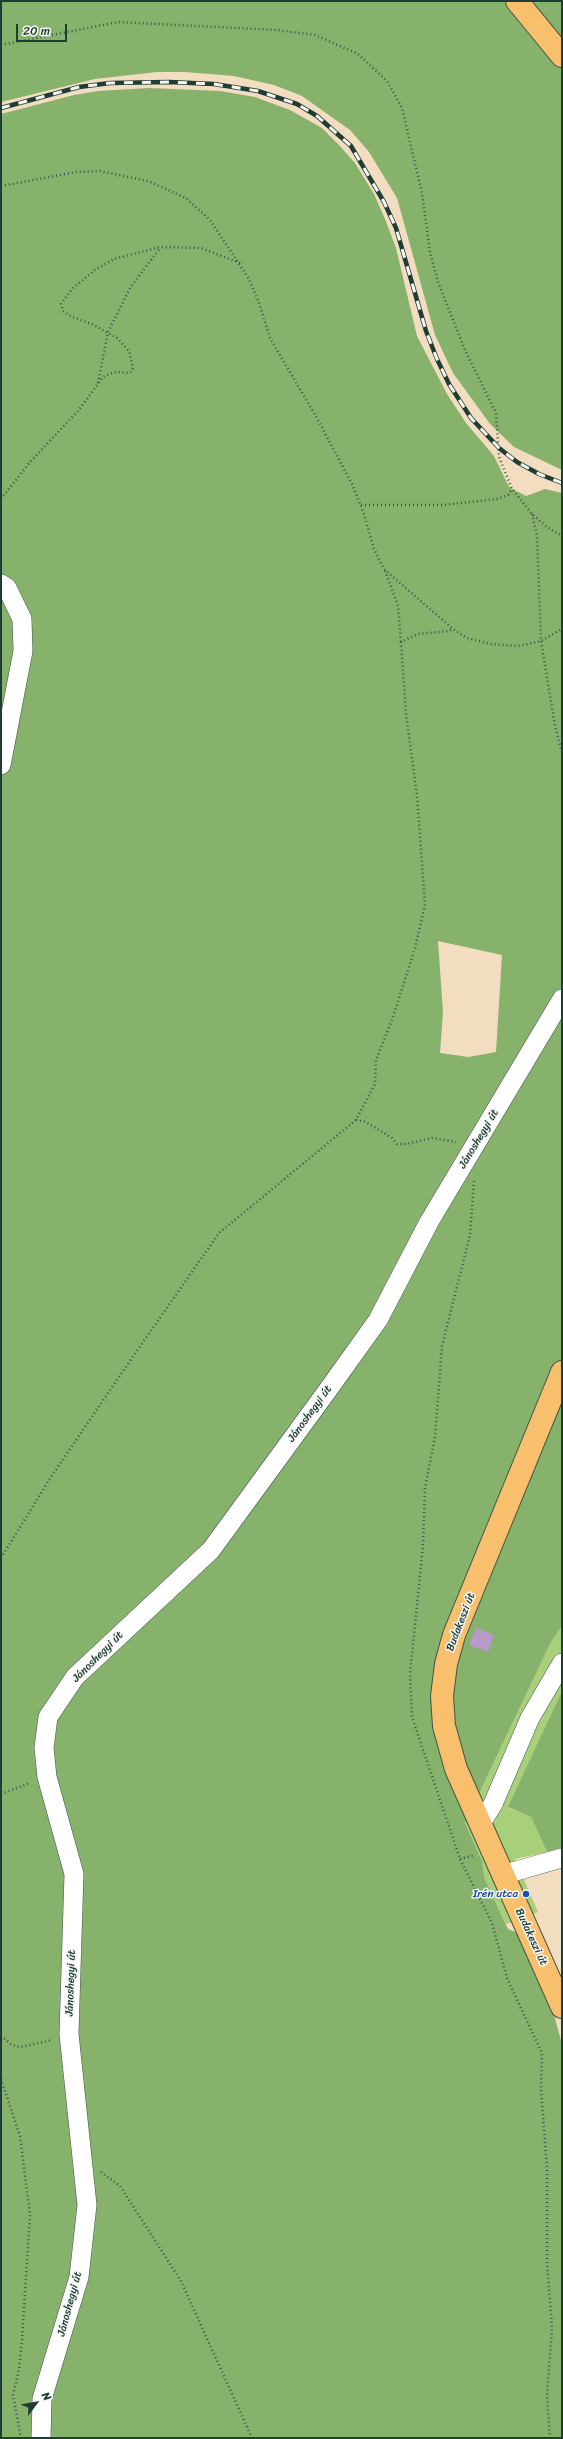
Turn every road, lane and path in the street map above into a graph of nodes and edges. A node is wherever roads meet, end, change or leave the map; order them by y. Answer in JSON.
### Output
{"nodes":[{"id":1,"x":517,"y":1,"type":"edge"},
{"id":2,"x":1,"y":45,"type":"edge"},
{"id":3,"x":562,"y":56,"type":"edge"},
{"id":4,"x":1,"y":186,"type":"edge"},
{"id":5,"x":160,"y":247,"type":"junction"},
{"id":6,"x":240,"y":264,"type":"junction"},
{"id":7,"x":108,"y":332,"type":"junction"},
{"id":8,"x":98,"y":383,"type":"junction"},
{"id":9,"x":512,"y":489,"type":"junction"},
{"id":10,"x":1,"y":500,"type":"edge"},
{"id":11,"x":360,"y":505,"type":"junction"},
{"id":12,"x":532,"y":514,"type":"junction"},
{"id":13,"x":562,"y":536,"type":"edge"},
{"id":14,"x":384,"y":569,"type":"junction"},
{"id":15,"x":1,"y":584,"type":"edge"},
{"id":16,"x":453,"y":629,"type":"junction"},
{"id":17,"x":562,"y":630,"type":"edge"},
{"id":18,"x":541,"y":641,"type":"junction"},
{"id":19,"x":401,"y":642,"type":"junction"},
{"id":20,"x":562,"y":752,"type":"edge"},
{"id":21,"x":1,"y":765,"type":"edge"},
{"id":22,"x":562,"y":999,"type":"edge"},
{"id":23,"x":356,"y":1120,"type":"junction"},
{"id":24,"x":474,"y":1147,"type":"junction"},
{"id":25,"x":474,"y":1176,"type":"dead end"},
{"id":26,"x":562,"y":1372,"type":"edge"},
{"id":27,"x":1,"y":1558,"type":"edge"},
{"id":28,"x":562,"y":1663,"type":"edge"},
{"id":29,"x":47,"y":1777,"type":"junction"},
{"id":30,"x":1,"y":1794,"type":"edge"},
{"id":31,"x":480,"y":1826,"type":"junction"},
{"id":32,"x":562,"y":1858,"type":"edge"},
{"id":33,"x":502,"y":1875,"type":"junction"},
{"id":34,"x":562,"y":2007,"type":"edge"},
{"id":35,"x":69,"y":2034,"type":"junction"},
{"id":36,"x":1,"y":2036,"type":"edge"},
{"id":37,"x":1,"y":2079,"type":"edge"},
{"id":38,"x":82,"y":2158,"type":"junction"},
{"id":39,"x":21,"y":2438,"type":"edge"},
{"id":40,"x":42,"y":2438,"type":"edge"},
{"id":41,"x":252,"y":2438,"type":"edge"},
{"id":42,"x":550,"y":2438,"type":"edge"}],
"edges":[{"from":1,"to":3,"type":"main road"},
{"from":2,"to":9,"type":"path"},
{"from":4,"to":6,"type":"path"},
{"from":5,"to":6,"type":"path"},
{"from":5,"to":7,"type":"path"},
{"from":5,"to":7,"type":"path"},
{"from":6,"to":11,"type":"path"},
{"from":7,"to":8,"type":"path"},
{"from":7,"to":8,"type":"path"},
{"from":8,"to":10,"type":"path"},
{"from":9,"to":11,"type":"path"},
{"from":9,"to":12,"type":"path"},
{"from":11,"to":14,"type":"path"},
{"from":12,"to":13,"type":"path"},
{"from":12,"to":18,"type":"path"},
{"from":14,"to":16,"type":"path"},
{"from":14,"to":19,"type":"path"},
{"from":15,"to":21,"type":"street"},
{"from":16,"to":18,"type":"path"},
{"from":16,"to":19,"type":"path"},
{"from":17,"to":18,"type":"path"},
{"from":18,"to":20,"type":"path"},
{"from":19,"to":23,"type":"path"},
{"from":22,"to":24,"type":"street","name":"Jánoshegyi út"},
{"from":23,"to":24,"type":"path"},
{"from":23,"to":27,"type":"path"},
{"from":24,"to":29,"type":"street","name":"Jánoshegyi út"},
{"from":25,"to":42,"type":"path"},
{"from":26,"to":31,"type":"main road","name":"Budakeszi út"},
{"from":28,"to":31,"type":"street"},
{"from":29,"to":30,"type":"path"},
{"from":29,"to":35,"type":"street","name":"Jánoshegyi út"},
{"from":31,"to":33,"type":"main road","name":"Budakeszi út"},
{"from":32,"to":33,"type":"street"},
{"from":33,"to":34,"type":"main road","name":"Budakeszi út"},
{"from":35,"to":36,"type":"path"},
{"from":35,"to":38,"type":"street","name":"Jánoshegyi út"},
{"from":37,"to":39,"type":"path"},
{"from":38,"to":40,"type":"street","name":"Jánoshegyi út"},
{"from":38,"to":41,"type":"path"}]}
